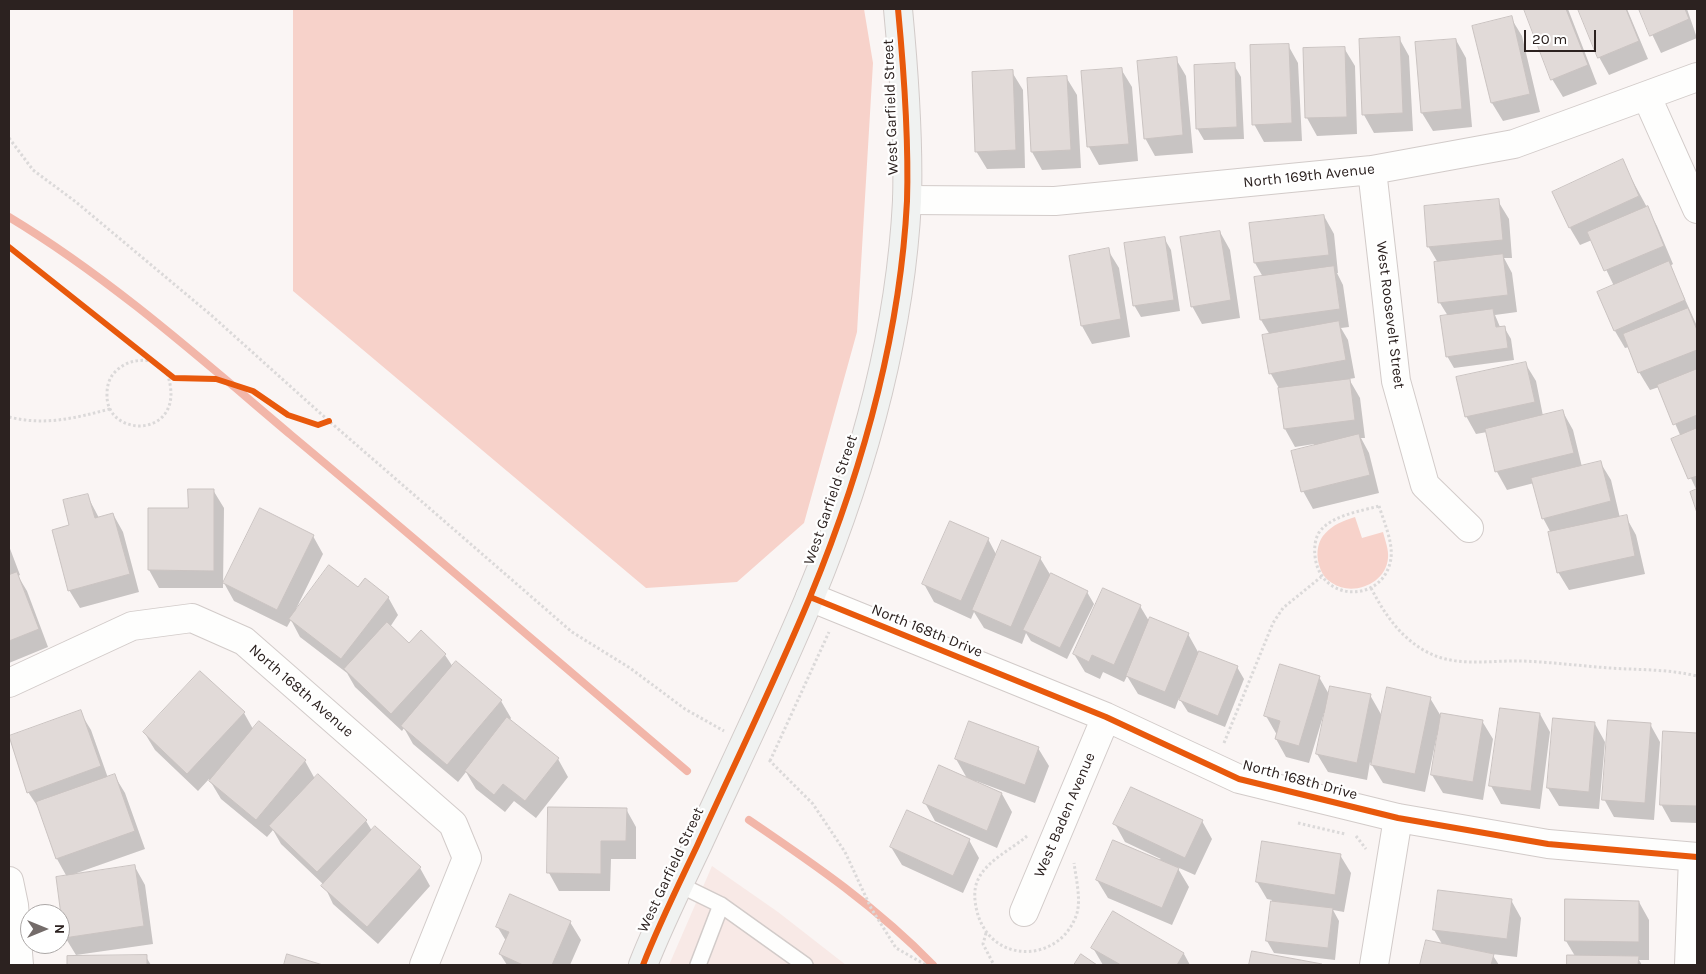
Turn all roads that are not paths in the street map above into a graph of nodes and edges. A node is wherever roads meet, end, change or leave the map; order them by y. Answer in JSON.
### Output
{"nodes":[{"id":1,"x":898,"y":9,"type":"edge"},
{"id":2,"x":1697,"y":77,"type":"edge"},
{"id":3,"x":1647,"y":96,"type":"junction"},
{"id":4,"x":1372,"y":170,"type":"junction"},
{"id":5,"x":907,"y":200,"type":"junction"},
{"id":6,"x":1697,"y":209,"type":"edge"},
{"id":7,"x":1469,"y":528,"type":"dead end"},
{"id":8,"x":810,"y":597,"type":"junction"},
{"id":9,"x":9,"y":683,"type":"edge"},
{"id":10,"x":1106,"y":717,"type":"junction"},
{"id":11,"x":1398,"y":818,"type":"junction"},
{"id":12,"x":1695,"y":857,"type":"edge"},
{"id":13,"x":9,"y":881,"type":"edge"},
{"id":14,"x":678,"y":884,"type":"junction"},
{"id":15,"x":721,"y":905,"type":"junction"},
{"id":16,"x":1024,"y":912,"type":"dead end"},
{"id":17,"x":19,"y":965,"type":"edge"},
{"id":18,"x":424,"y":965,"type":"edge"},
{"id":19,"x":643,"y":965,"type":"edge"},
{"id":20,"x":698,"y":965,"type":"edge"},
{"id":21,"x":805,"y":965,"type":"edge"},
{"id":22,"x":1374,"y":965,"type":"edge"},
{"id":23,"x":1689,"y":965,"type":"edge"}],
"edges":[{"from":1,"to":5,"type":"street","name":"West Garfield Street"},
{"from":2,"to":3,"type":"street","name":"North 169th Avenue"},
{"from":3,"to":4,"type":"street","name":"North 169th Avenue"},
{"from":3,"to":6,"type":"street"},
{"from":4,"to":5,"type":"street","name":"North 169th Avenue"},
{"from":4,"to":7,"type":"street","name":"West Roosevelt Street"},
{"from":5,"to":8,"type":"street","name":"West Garfield Street"},
{"from":8,"to":10,"type":"street","name":"North 168th Drive"},
{"from":8,"to":14,"type":"street","name":"West Garfield Street"},
{"from":9,"to":18,"type":"street","name":"North 168th Avenue"},
{"from":10,"to":11,"type":"street","name":"North 168th Drive"},
{"from":10,"to":16,"type":"street","name":"West Baden Avenue"},
{"from":11,"to":12,"type":"street","name":"North 168th Drive"},
{"from":11,"to":22,"type":"street"},
{"from":12,"to":23,"type":"street"},
{"from":13,"to":17,"type":"street"},
{"from":14,"to":15,"type":"lane"},
{"from":14,"to":19,"type":"street","name":"West Garfield Street"},
{"from":15,"to":20,"type":"lane"},
{"from":15,"to":21,"type":"lane"}]}
